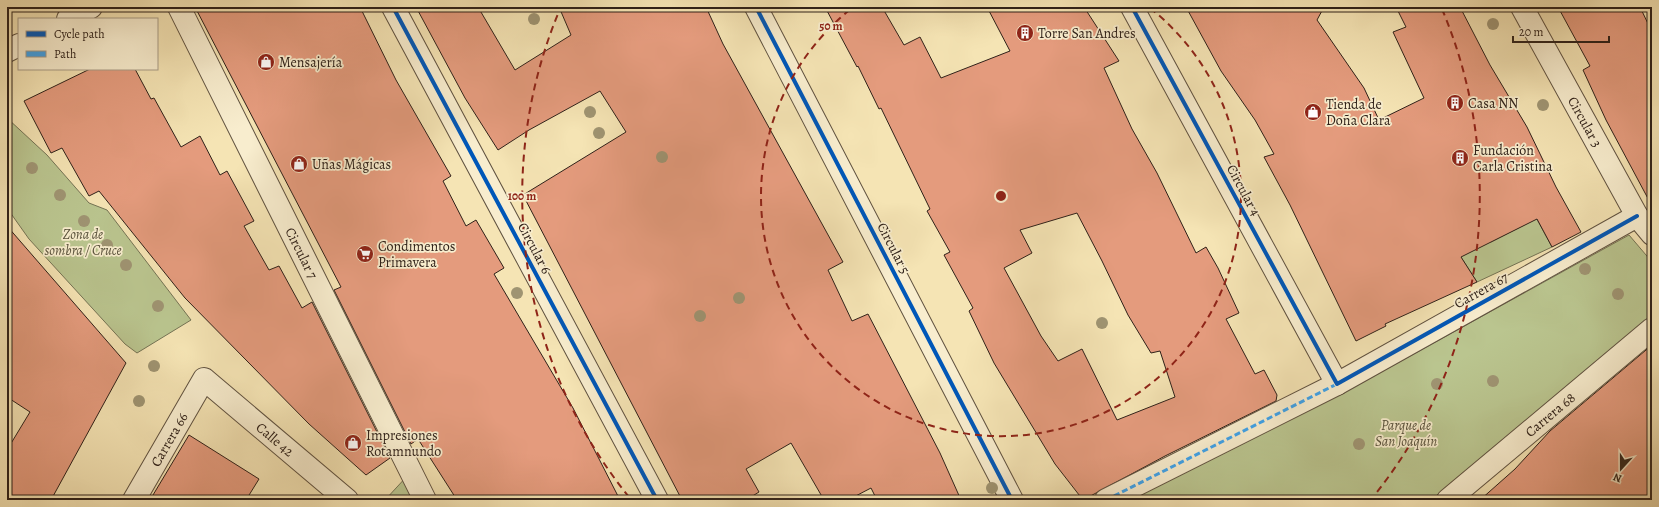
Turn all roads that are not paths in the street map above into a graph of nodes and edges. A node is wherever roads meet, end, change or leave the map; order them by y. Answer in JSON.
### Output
{"nodes":[{"id":1,"x":91,"y":7,"type":"edge"},
{"id":2,"x":179,"y":7,"type":"edge"},
{"id":3,"x":393,"y":7,"type":"edge"},
{"id":4,"x":756,"y":7,"type":"edge"},
{"id":5,"x":1132,"y":7,"type":"edge"},
{"id":6,"x":1522,"y":7,"type":"edge"},
{"id":7,"x":70,"y":18,"type":"edge"},
{"id":8,"x":18,"y":46,"type":"edge"},
{"id":9,"x":7,"y":51,"type":"edge"},
{"id":10,"x":1637,"y":216,"type":"junction"},
{"id":11,"x":1652,"y":234,"type":"edge"},
{"id":12,"x":1652,"y":329,"type":"edge"},
{"id":13,"x":204,"y":379,"type":"joint"},
{"id":14,"x":1337,"y":384,"type":"junction"},
{"id":15,"x":134,"y":500,"type":"edge"},
{"id":16,"x":347,"y":500,"type":"edge"},
{"id":17,"x":425,"y":500,"type":"edge"},
{"id":18,"x":657,"y":500,"type":"edge"},
{"id":19,"x":1012,"y":500,"type":"edge"},
{"id":20,"x":1106,"y":500,"type":"edge"},
{"id":21,"x":1448,"y":500,"type":"edge"}],
"edges":[{"from":1,"to":7,"type":"street"},
{"from":2,"to":17,"type":"street","name":"Circular 7"},
{"from":3,"to":18,"type":"street","name":"Circular 6"},
{"from":4,"to":19,"type":"street","name":"Circular 5"},
{"from":5,"to":14,"type":"street","name":"Circular 4"},
{"from":6,"to":10,"type":"street","name":"Circular 3"},
{"from":8,"to":9,"type":"street"},
{"from":10,"to":11,"type":"street","name":"Circular 3"},
{"from":10,"to":14,"type":"street","name":"Carrera 67"},
{"from":12,"to":21,"type":"street","name":"Carrera 68"},
{"from":13,"to":15,"type":"street","name":"Carrera 66"},
{"from":13,"to":16,"type":"street","name":"Calle 42"},
{"from":14,"to":20,"type":"street","name":"Carrera 67"}]}
